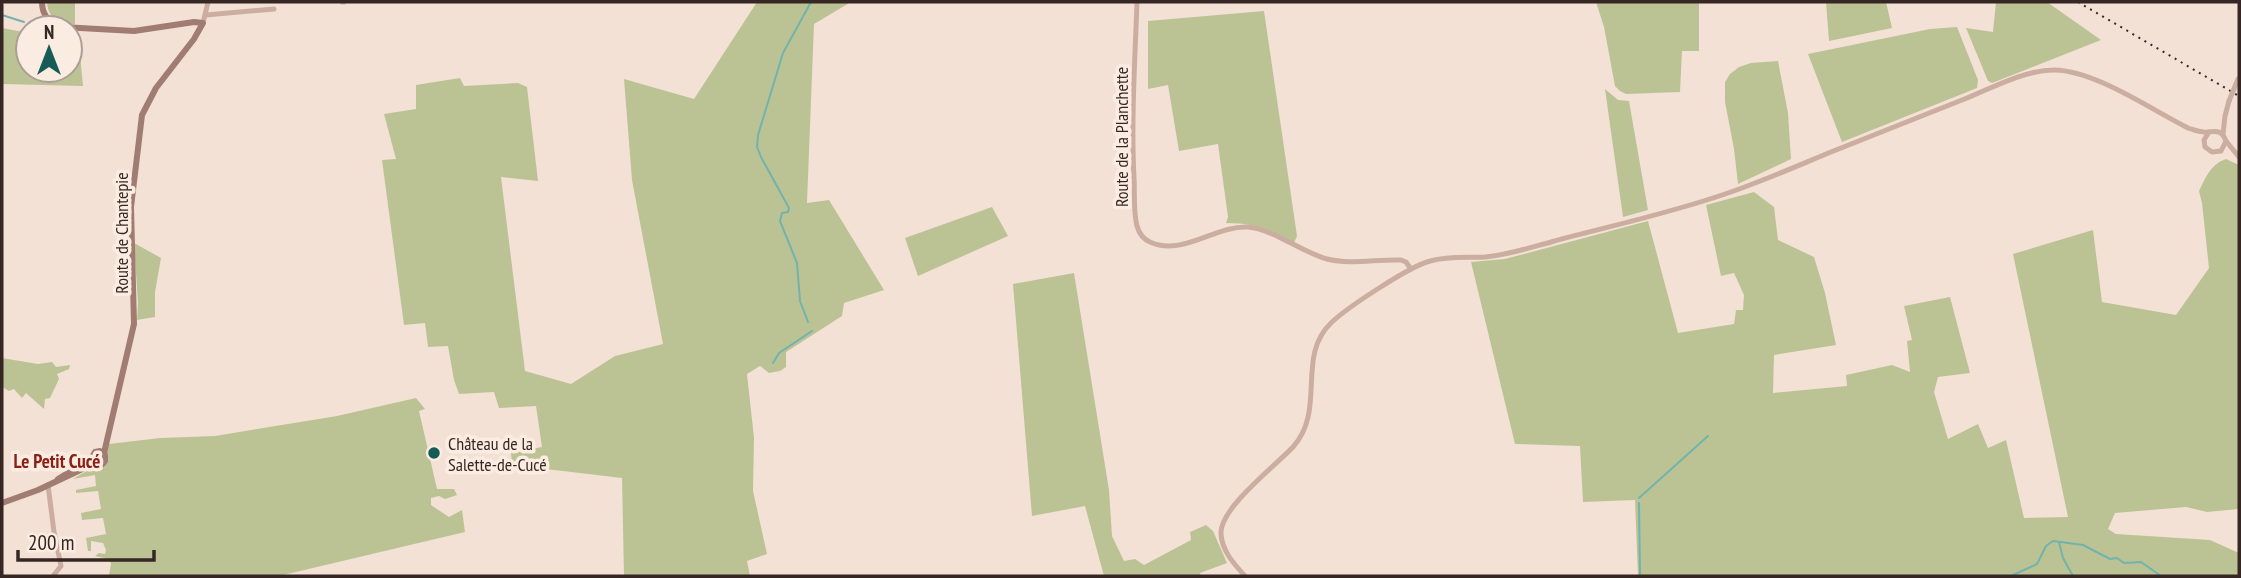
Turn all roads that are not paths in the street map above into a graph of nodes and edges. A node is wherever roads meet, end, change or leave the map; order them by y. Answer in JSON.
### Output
{"nodes":[{"id":1,"x":42,"y":2,"type":"edge"},
{"id":2,"x":208,"y":2,"type":"edge"},
{"id":3,"x":1137,"y":2,"type":"edge"},
{"id":4,"x":274,"y":9,"type":"dead end"},
{"id":5,"x":206,"y":15,"type":"junction"},
{"id":6,"x":203,"y":23,"type":"junction"},
{"id":7,"x":2238,"y":77,"type":"edge"},
{"id":8,"x":2225,"y":116,"type":"junction"},
{"id":9,"x":2188,"y":128,"type":"junction"},
{"id":10,"x":2212,"y":131,"type":"junction"},
{"id":11,"x":2223,"y":134,"type":"junction"},
{"id":12,"x":2226,"y":141,"type":"junction"},
{"id":13,"x":2204,"y":144,"type":"junction"},
{"id":14,"x":2221,"y":151,"type":"junction"},
{"id":15,"x":2239,"y":157,"type":"edge"},
{"id":16,"x":1411,"y":269,"type":"junction"},
{"id":17,"x":101,"y":452,"type":"junction"},
{"id":18,"x":92,"y":461,"type":"junction"},
{"id":19,"x":48,"y":485,"type":"junction"},
{"id":20,"x":2,"y":503,"type":"edge"},
{"id":21,"x":53,"y":576,"type":"edge"},
{"id":22,"x":1245,"y":576,"type":"edge"}],
"edges":[{"from":1,"to":6,"type":"main road"},
{"from":2,"to":5,"type":"street","name":"Route de Chantepie"},
{"from":3,"to":16,"type":"street","name":"Route de la Planchette"},
{"from":4,"to":5,"type":"street"},
{"from":5,"to":6,"type":"street","name":"Route de Chantepie"},
{"from":6,"to":17,"type":"main road","name":"Route de Chantepie"},
{"from":7,"to":8,"type":"street","bridge":true},
{"from":8,"to":10,"type":"street"},
{"from":8,"to":11,"type":"street"},
{"from":9,"to":10,"type":"street"},
{"from":9,"to":13,"type":"street"},
{"from":9,"to":16,"type":"street"},
{"from":10,"to":11,"type":"street"},
{"from":10,"to":13,"type":"street"},
{"from":11,"to":12,"type":"street"},
{"from":12,"to":14,"type":"street"},
{"from":12,"to":15,"type":"street"},
{"from":13,"to":14,"type":"street"},
{"from":14,"to":15,"type":"street"},
{"from":16,"to":22,"type":"street"},
{"from":17,"to":18,"type":"main road"},
{"from":17,"to":18,"type":"main road"},
{"from":18,"to":19,"type":"main road"},
{"from":19,"to":20,"type":"main road"},
{"from":19,"to":21,"type":"street"}]}
